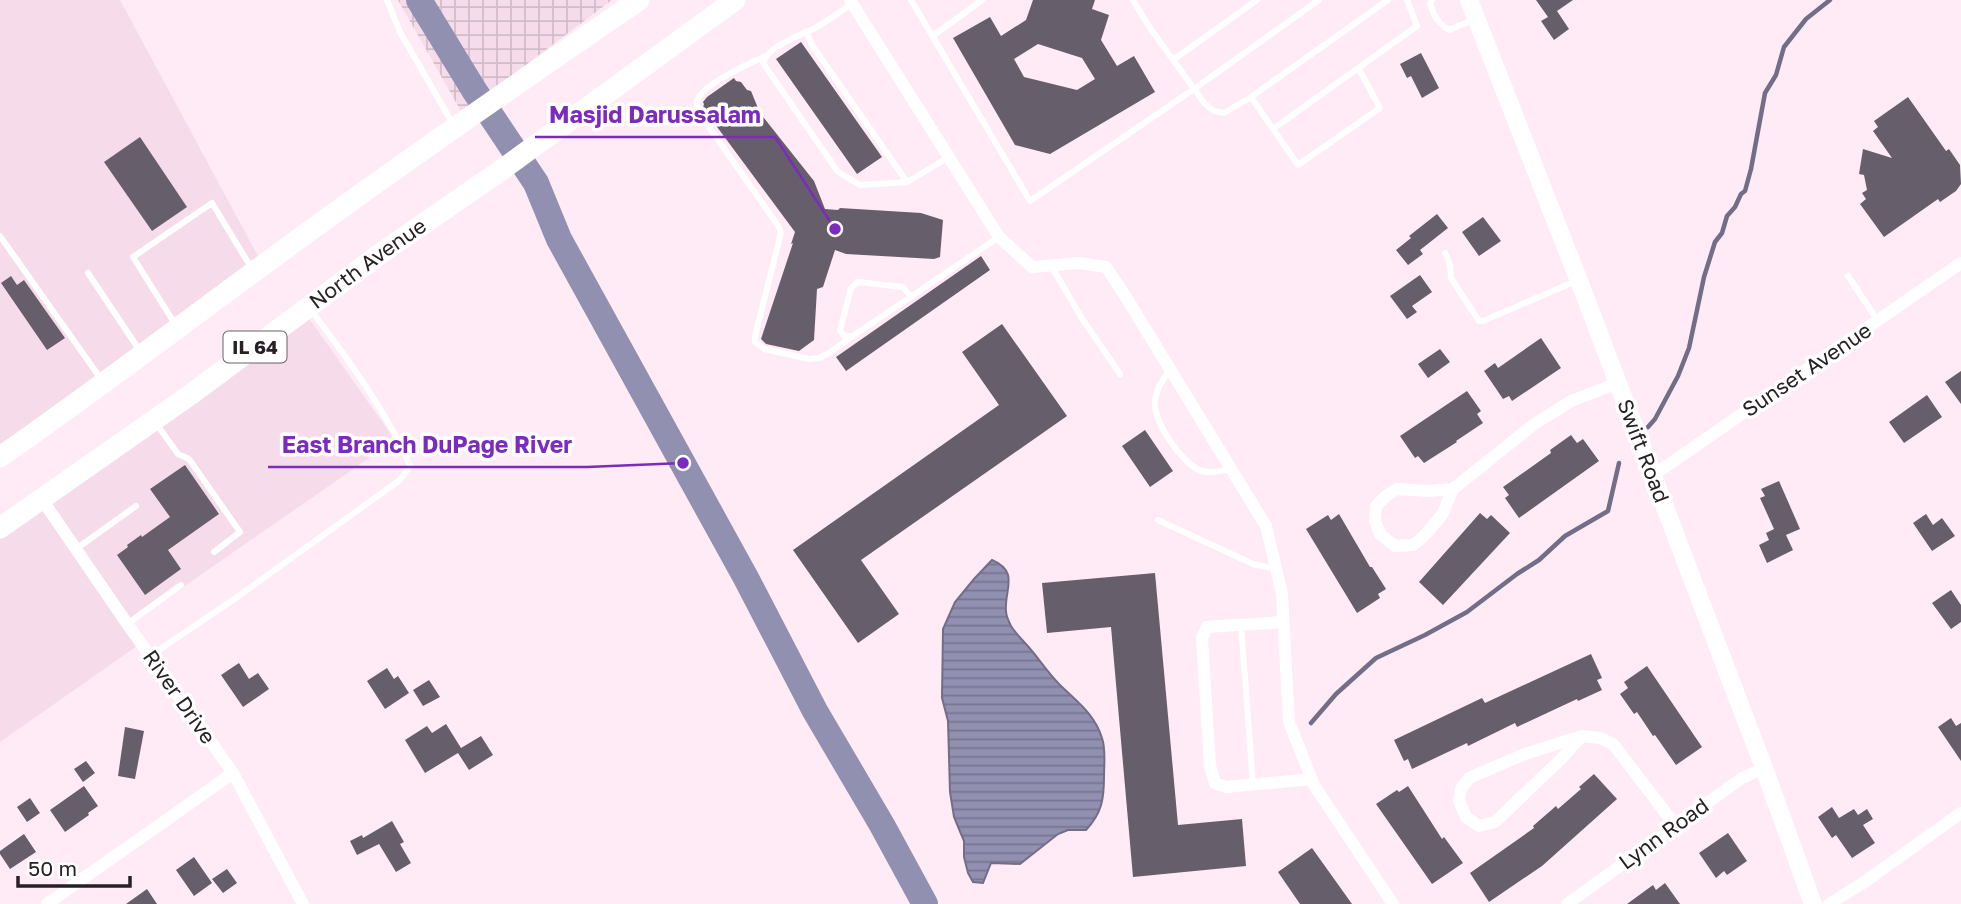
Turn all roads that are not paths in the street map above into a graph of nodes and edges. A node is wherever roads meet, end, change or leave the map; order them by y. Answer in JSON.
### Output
{"nodes":[{"id":1,"x":387,"y":0,"type":"edge"},
{"id":2,"x":639,"y":0,"type":"edge"},
{"id":3,"x":735,"y":0,"type":"edge"},
{"id":4,"x":911,"y":0,"type":"edge"},
{"id":5,"x":982,"y":0,"type":"edge"},
{"id":6,"x":1133,"y":0,"type":"edge"},
{"id":7,"x":1257,"y":0,"type":"edge"},
{"id":8,"x":1319,"y":0,"type":"edge"},
{"id":9,"x":1388,"y":0,"type":"edge"},
{"id":10,"x":1407,"y":0,"type":"edge"},
{"id":11,"x":1432,"y":0,"type":"edge"},
{"id":12,"x":1469,"y":0,"type":"edge"},
{"id":13,"x":851,"y":2,"type":"edge"},
{"id":14,"x":1476,"y":19,"type":"junction"},
{"id":15,"x":806,"y":31,"type":"junction"},
{"id":16,"x":933,"y":36,"type":"junction"},
{"id":17,"x":765,"y":56,"type":"junction"},
{"id":18,"x":1173,"y":60,"type":"junction"},
{"id":19,"x":1359,"y":69,"type":"junction"},
{"id":20,"x":1194,"y":89,"type":"junction"},
{"id":21,"x":1251,"y":97,"type":"junction"},
{"id":22,"x":454,"y":127,"type":"junction"},
{"id":23,"x":1273,"y":129,"type":"junction"},
{"id":24,"x":948,"y":157,"type":"junction"},
{"id":25,"x":907,"y":183,"type":"junction"},
{"id":26,"x":0,"y":236,"type":"edge"},
{"id":27,"x":999,"y":237,"type":"junction"},
{"id":28,"x":1445,"y":253,"type":"dead end"},
{"id":29,"x":1961,"y":263,"type":"edge"},
{"id":30,"x":1051,"y":265,"type":"junction"},
{"id":31,"x":254,"y":272,"type":"junction"},
{"id":32,"x":88,"y":273,"type":"dead end"},
{"id":33,"x":1848,"y":276,"type":"dead end"},
{"id":34,"x":1578,"y":280,"type":"junction"},
{"id":35,"x":911,"y":297,"type":"junction"},
{"id":36,"x":309,"y":306,"type":"junction"},
{"id":37,"x":1878,"y":322,"type":"junction"},
{"id":38,"x":178,"y":329,"type":"junction"},
{"id":39,"x":853,"y":337,"type":"junction"},
{"id":40,"x":143,"y":355,"type":"junction"},
{"id":41,"x":1170,"y":369,"type":"junction"},
{"id":42,"x":1120,"y":374,"type":"dead end"},
{"id":43,"x":1618,"y":383,"type":"junction"},
{"id":44,"x":104,"y":384,"type":"junction"},
{"id":45,"x":154,"y":420,"type":"junction"},
{"id":46,"x":0,"y":457,"type":"edge"},
{"id":47,"x":1231,"y":469,"type":"junction"},
{"id":48,"x":1652,"y":476,"type":"junction"},
{"id":49,"x":1452,"y":488,"type":"junction"},
{"id":50,"x":41,"y":498,"type":"junction"},
{"id":51,"x":136,"y":506,"type":"dead end"},
{"id":52,"x":1158,"y":520,"type":"dead end"},
{"id":53,"x":0,"y":528,"type":"edge"},
{"id":54,"x":76,"y":549,"type":"junction"},
{"id":55,"x":214,"y":551,"type":"dead end"},
{"id":56,"x":1276,"y":569,"type":"junction"},
{"id":57,"x":181,"y":585,"type":"dead end"},
{"id":58,"x":1283,"y":622,"type":"junction"},
{"id":59,"x":127,"y":624,"type":"junction"},
{"id":60,"x":1241,"y":624,"type":"junction"},
{"id":61,"x":150,"y":656,"type":"junction"},
{"id":62,"x":1582,"y":736,"type":"junction"},
{"id":63,"x":1764,"y":768,"type":"junction"},
{"id":64,"x":233,"y":773,"type":"junction"},
{"id":65,"x":1312,"y":779,"type":"junction"},
{"id":66,"x":1253,"y":785,"type":"junction"},
{"id":67,"x":1961,"y":813,"type":"edge"},
{"id":68,"x":1675,"y":825,"type":"junction"},
{"id":69,"x":47,"y":904,"type":"edge"},
{"id":70,"x":303,"y":904,"type":"edge"},
{"id":71,"x":1393,"y":904,"type":"edge"},
{"id":72,"x":1567,"y":904,"type":"edge"},
{"id":73,"x":1813,"y":904,"type":"edge"},
{"id":74,"x":1829,"y":904,"type":"edge"}],
"edges":[{"from":1,"to":22,"type":"lane"},
{"from":2,"to":22,"type":"main road","number":"IL 64"},
{"from":3,"to":36,"type":"main road","name":"North Avenue","number":"IL 64"},
{"from":4,"to":16,"type":"lane"},
{"from":5,"to":16,"type":"lane"},
{"from":6,"to":18,"type":"lane"},
{"from":7,"to":18,"type":"lane"},
{"from":8,"to":20,"type":"lane"},
{"from":9,"to":21,"type":"lane"},
{"from":10,"to":19,"type":"lane"},
{"from":11,"to":14,"type":"lane"},
{"from":12,"to":14,"type":"street","name":"Swift Road"},
{"from":13,"to":15,"type":"lane"},
{"from":13,"to":24,"type":"street"},
{"from":14,"to":34,"type":"street","name":"Swift Road"},
{"from":15,"to":17,"type":"lane"},
{"from":15,"to":25,"type":"lane"},
{"from":16,"to":20,"type":"lane"},
{"from":17,"to":25,"type":"lane"},
{"from":17,"to":39,"type":"lane"},
{"from":18,"to":20,"type":"lane"},
{"from":19,"to":23,"type":"lane"},
{"from":19,"to":23,"type":"lane"},
{"from":20,"to":21,"type":"lane"},
{"from":21,"to":23,"type":"lane"},
{"from":22,"to":31,"type":"main road","number":"IL 64"},
{"from":24,"to":25,"type":"lane"},
{"from":24,"to":27,"type":"street"},
{"from":26,"to":44,"type":"lane"},
{"from":27,"to":30,"type":"street"},
{"from":27,"to":35,"type":"lane"},
{"from":28,"to":34,"type":"lane"},
{"from":29,"to":37,"type":"street","name":"Sunset Avenue"},
{"from":30,"to":41,"type":"street"},
{"from":30,"to":42,"type":"lane"},
{"from":31,"to":38,"type":"main road","number":"IL 64"},
{"from":31,"to":38,"type":"lane"},
{"from":32,"to":40,"type":"lane"},
{"from":33,"to":37,"type":"lane"},
{"from":34,"to":43,"type":"street","name":"Swift Road"},
{"from":35,"to":39,"type":"lane"},
{"from":35,"to":39,"type":"lane"},
{"from":36,"to":45,"type":"main road","name":"North Avenue","number":"IL 64"},
{"from":36,"to":61,"type":"lane"},
{"from":37,"to":48,"type":"street","name":"Sunset Avenue"},
{"from":38,"to":40,"type":"main road","number":"IL 64"},
{"from":40,"to":44,"type":"main road","number":"IL 64"},
{"from":41,"to":47,"type":"street"},
{"from":41,"to":47,"type":"lane"},
{"from":43,"to":48,"type":"street","name":"Swift Road"},
{"from":43,"to":49,"type":"street"},
{"from":44,"to":46,"type":"main road","number":"IL 64"},
{"from":45,"to":50,"type":"main road","name":"North Avenue","number":"IL 64"},
{"from":45,"to":55,"type":"lane"},
{"from":47,"to":56,"type":"street"},
{"from":48,"to":63,"type":"street","name":"Swift Road"},
{"from":49,"to":49,"type":"street"},
{"from":50,"to":53,"type":"main road","name":"North Avenue","number":"IL 64"},
{"from":50,"to":54,"type":"street","name":"River Drive"},
{"from":51,"to":54,"type":"lane"},
{"from":52,"to":56,"type":"lane"},
{"from":54,"to":59,"type":"street","name":"River Drive"},
{"from":56,"to":58,"type":"street"},
{"from":57,"to":59,"type":"lane"},
{"from":58,"to":60,"type":"street"},
{"from":58,"to":65,"type":"street"},
{"from":59,"to":61,"type":"street","name":"River Drive"},
{"from":60,"to":66,"type":"lane"},
{"from":60,"to":66,"type":"street"},
{"from":61,"to":64,"type":"street","name":"River Drive"},
{"from":62,"to":62,"type":"street"},
{"from":62,"to":68,"type":"street"},
{"from":63,"to":68,"type":"street","name":"Lynn Road"},
{"from":63,"to":73,"type":"street","name":"Swift Road"},
{"from":64,"to":69,"type":"street"},
{"from":64,"to":70,"type":"street","name":"River Drive"},
{"from":65,"to":66,"type":"street"},
{"from":65,"to":71,"type":"street"},
{"from":67,"to":74,"type":"street"},
{"from":68,"to":72,"type":"street","name":"Lynn Road"}]}
